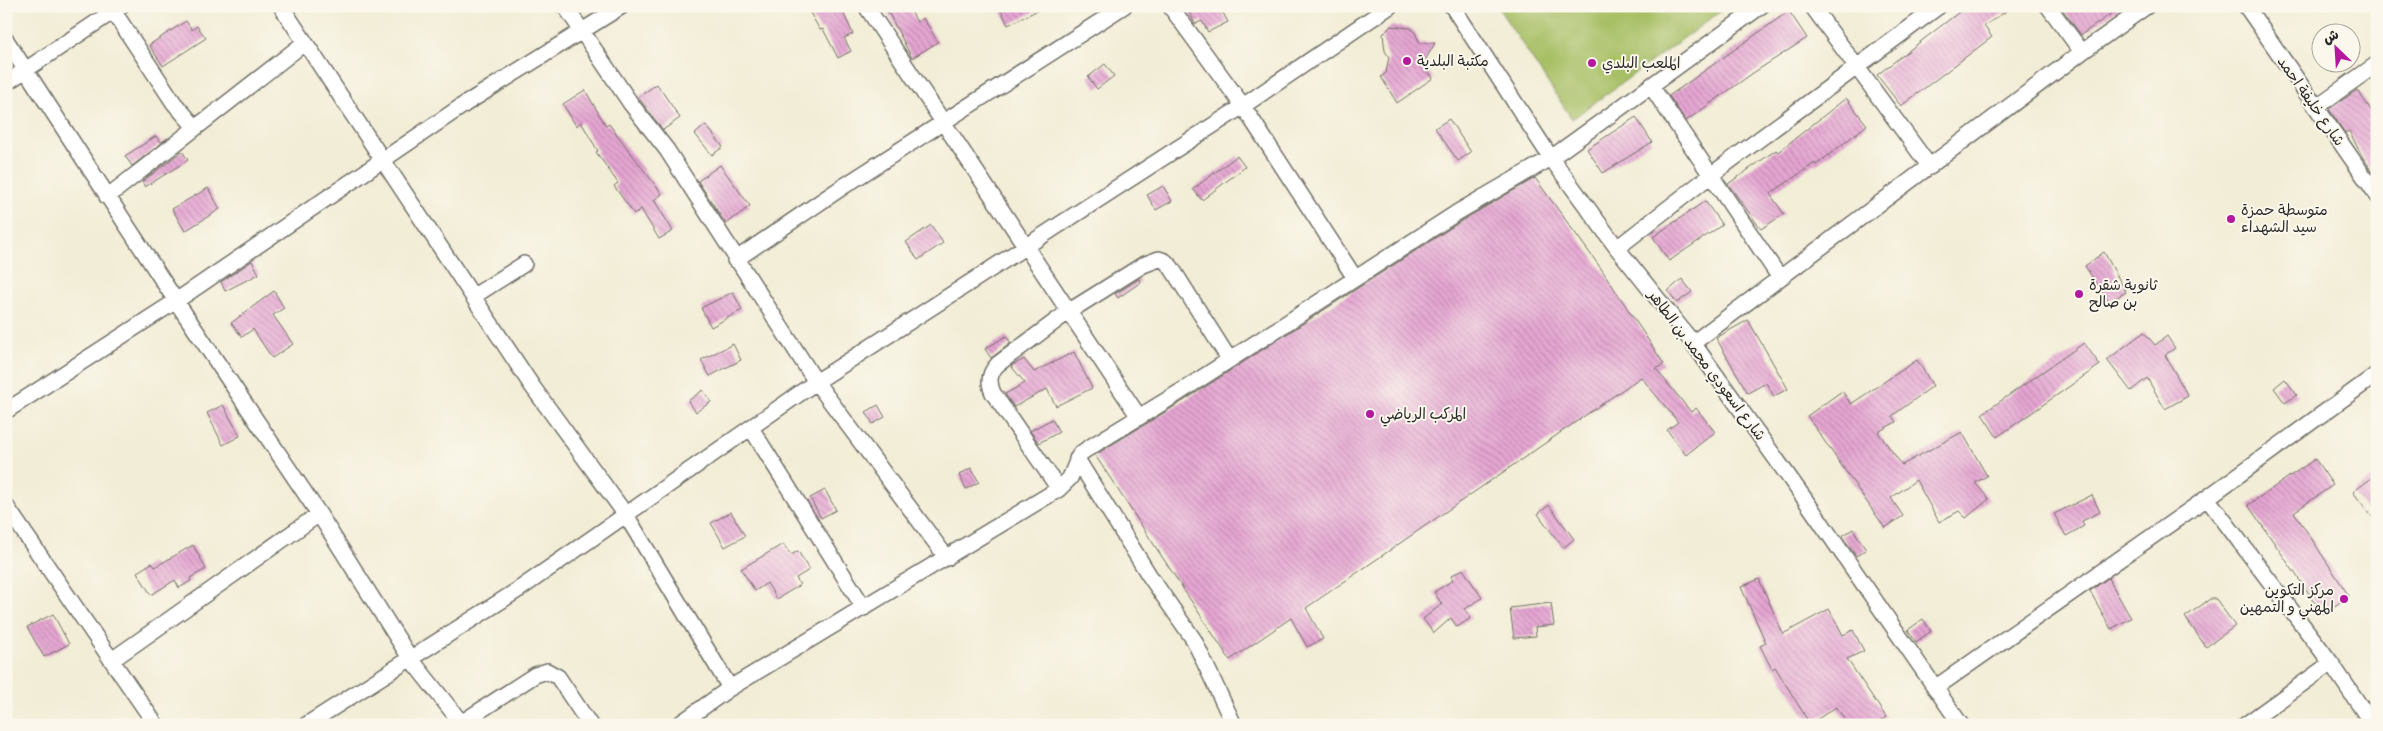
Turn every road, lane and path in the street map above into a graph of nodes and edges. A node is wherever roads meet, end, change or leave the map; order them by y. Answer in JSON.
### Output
{"nodes":[{"id":1,"x":281,"y":6,"type":"edge"},
{"id":2,"x":565,"y":6,"type":"edge"},
{"id":3,"x":622,"y":6,"type":"edge"},
{"id":4,"x":866,"y":6,"type":"edge"},
{"id":5,"x":1124,"y":6,"type":"edge"},
{"id":6,"x":1170,"y":6,"type":"edge"},
{"id":7,"x":1390,"y":6,"type":"edge"},
{"id":8,"x":1452,"y":6,"type":"edge"},
{"id":9,"x":1761,"y":6,"type":"edge"},
{"id":10,"x":1812,"y":6,"type":"edge"},
{"id":11,"x":1940,"y":6,"type":"edge"},
{"id":12,"x":2048,"y":6,"type":"edge"},
{"id":13,"x":2147,"y":6,"type":"edge"},
{"id":14,"x":2246,"y":6,"type":"edge"},
{"id":15,"x":115,"y":8,"type":"edge"},
{"id":16,"x":582,"y":31,"type":"junction"},
{"id":17,"x":6,"y":40,"type":"edge"},
{"id":18,"x":304,"y":44,"type":"junction"},
{"id":19,"x":2082,"y":52,"type":"junction"},
{"id":20,"x":2377,"y":64,"type":"edge"},
{"id":21,"x":1857,"y":68,"type":"junction"},
{"id":22,"x":26,"y":71,"type":"junction"},
{"id":23,"x":6,"y":83,"type":"edge"},
{"id":24,"x":1651,"y":86,"type":"junction"},
{"id":25,"x":1243,"y":106,"type":"junction"},
{"id":26,"x":2316,"y":107,"type":"junction"},
{"id":27,"x":943,"y":123,"type":"junction"},
{"id":28,"x":195,"y":127,"type":"junction"},
{"id":29,"x":1551,"y":158,"type":"junction"},
{"id":30,"x":382,"y":162,"type":"junction"},
{"id":31,"x":1930,"y":166,"type":"junction"},
{"id":32,"x":1711,"y":175,"type":"junction"},
{"id":33,"x":2377,"y":195,"type":"edge"},
{"id":34,"x":107,"y":197,"type":"junction"},
{"id":35,"x":1026,"y":245,"type":"junction"},
{"id":36,"x":1617,"y":248,"type":"junction"},
{"id":37,"x":735,"y":260,"type":"junction"},
{"id":38,"x":524,"y":264,"type":"dead end"},
{"id":39,"x":1355,"y":278,"type":"junction"},
{"id":40,"x":1780,"y":278,"type":"junction"},
{"id":41,"x":474,"y":296,"type":"junction"},
{"id":42,"x":176,"y":301,"type":"junction"},
{"id":43,"x":1068,"y":312,"type":"junction"},
{"id":44,"x":1693,"y":343,"type":"junction"},
{"id":45,"x":1229,"y":359,"type":"junction"},
{"id":46,"x":2377,"y":374,"type":"edge"},
{"id":47,"x":816,"y":382,"type":"junction"},
{"id":48,"x":6,"y":411,"type":"edge"},
{"id":49,"x":1140,"y":417,"type":"junction"},
{"id":50,"x":751,"y":428,"type":"junction"},
{"id":51,"x":1076,"y":460,"type":"junction"},
{"id":52,"x":1059,"y":489,"type":"junction"},
{"id":53,"x":2207,"y":498,"type":"junction"},
{"id":54,"x":6,"y":506,"type":"edge"},
{"id":55,"x":319,"y":514,"type":"junction"},
{"id":56,"x":626,"y":515,"type":"junction"},
{"id":57,"x":947,"y":558,"type":"junction"},
{"id":58,"x":864,"y":608,"type":"junction"},
{"id":59,"x":410,"y":658,"type":"junction"},
{"id":60,"x":112,"y":660,"type":"junction"},
{"id":61,"x":2331,"y":664,"type":"junction"},
{"id":62,"x":730,"y":688,"type":"junction"},
{"id":63,"x":1935,"y":688,"type":"junction"},
{"id":64,"x":462,"y":724,"type":"edge"},
{"id":65,"x":156,"y":725,"type":"edge"},
{"id":66,"x":306,"y":725,"type":"edge"},
{"id":67,"x":590,"y":725,"type":"edge"},
{"id":68,"x":678,"y":725,"type":"edge"},
{"id":69,"x":1234,"y":725,"type":"edge"},
{"id":70,"x":1961,"y":725,"type":"edge"},
{"id":71,"x":2245,"y":725,"type":"edge"},
{"id":72,"x":2373,"y":725,"type":"edge"}],
"edges":[{"from":1,"to":18,"type":"street"},
{"from":2,"to":16,"type":"street"},
{"from":3,"to":16,"type":"street"},
{"from":4,"to":27,"type":"street"},
{"from":5,"to":27,"type":"street"},
{"from":6,"to":25,"type":"street"},
{"from":7,"to":25,"type":"street"},
{"from":8,"to":29,"type":"street","name":"شارع اسعودي محمد بن الطاهر"},
{"from":9,"to":24,"type":"street"},
{"from":10,"to":21,"type":"street"},
{"from":11,"to":21,"type":"street"},
{"from":12,"to":19,"type":"street"},
{"from":13,"to":19,"type":"street"},
{"from":14,"to":26,"type":"street","name":"شارع خليفة احمد"},
{"from":15,"to":22,"type":"street"},
{"from":15,"to":28,"type":"street"},
{"from":16,"to":30,"type":"street"},
{"from":16,"to":37,"type":"street"},
{"from":17,"to":22,"type":"street"},
{"from":18,"to":28,"type":"street"},
{"from":18,"to":30,"type":"street"},
{"from":19,"to":31,"type":"street"},
{"from":20,"to":26,"type":"street"},
{"from":21,"to":31,"type":"street"},
{"from":21,"to":32,"type":"street"},
{"from":22,"to":23,"type":"street"},
{"from":22,"to":34,"type":"street"},
{"from":24,"to":29,"type":"street"},
{"from":24,"to":32,"type":"street"},
{"from":25,"to":35,"type":"street"},
{"from":25,"to":39,"type":"street"},
{"from":26,"to":33,"type":"street","name":"شارع خليفة احمد"},
{"from":27,"to":35,"type":"street"},
{"from":27,"to":37,"type":"street"},
{"from":28,"to":34,"type":"street"},
{"from":29,"to":36,"type":"street","name":"شارع اسعودي محمد بن الطاهر"},
{"from":29,"to":39,"type":"street"},
{"from":30,"to":41,"type":"street"},
{"from":30,"to":42,"type":"street"},
{"from":31,"to":40,"type":"street"},
{"from":32,"to":36,"type":"street"},
{"from":32,"to":40,"type":"street"},
{"from":34,"to":42,"type":"street"},
{"from":35,"to":43,"type":"street"},
{"from":35,"to":47,"type":"street"},
{"from":36,"to":44,"type":"street","name":"شارع اسعودي محمد بن الطاهر"},
{"from":37,"to":47,"type":"street"},
{"from":38,"to":41,"type":"street"},
{"from":39,"to":45,"type":"street"},
{"from":40,"to":44,"type":"street"},
{"from":41,"to":56,"type":"street"},
{"from":42,"to":48,"type":"street"},
{"from":42,"to":55,"type":"street"},
{"from":43,"to":45,"type":"street"},
{"from":43,"to":49,"type":"street"},
{"from":43,"to":52,"type":"street"},
{"from":44,"to":63,"type":"street","name":"شارع اسعودي محمد بن الطاهر"},
{"from":45,"to":49,"type":"street"},
{"from":46,"to":53,"type":"street"},
{"from":47,"to":50,"type":"street"},
{"from":47,"to":57,"type":"street"},
{"from":49,"to":51,"type":"street"},
{"from":50,"to":56,"type":"street"},
{"from":50,"to":58,"type":"street"},
{"from":51,"to":52,"type":"street"},
{"from":51,"to":69,"type":"street"},
{"from":52,"to":57,"type":"street"},
{"from":53,"to":61,"type":"street"},
{"from":53,"to":63,"type":"street"},
{"from":54,"to":60,"type":"street"},
{"from":55,"to":59,"type":"street"},
{"from":55,"to":60,"type":"street"},
{"from":56,"to":59,"type":"street"},
{"from":56,"to":62,"type":"street"},
{"from":57,"to":58,"type":"street"},
{"from":58,"to":62,"type":"street"},
{"from":59,"to":64,"type":"street"},
{"from":59,"to":66,"type":"street"},
{"from":60,"to":65,"type":"street"},
{"from":61,"to":71,"type":"street"},
{"from":61,"to":72,"type":"street"},
{"from":62,"to":68,"type":"street"},
{"from":63,"to":70,"type":"street","name":"شارع اسعودي محمد بن الطاهر"},
{"from":64,"to":67,"type":"street"}]}
